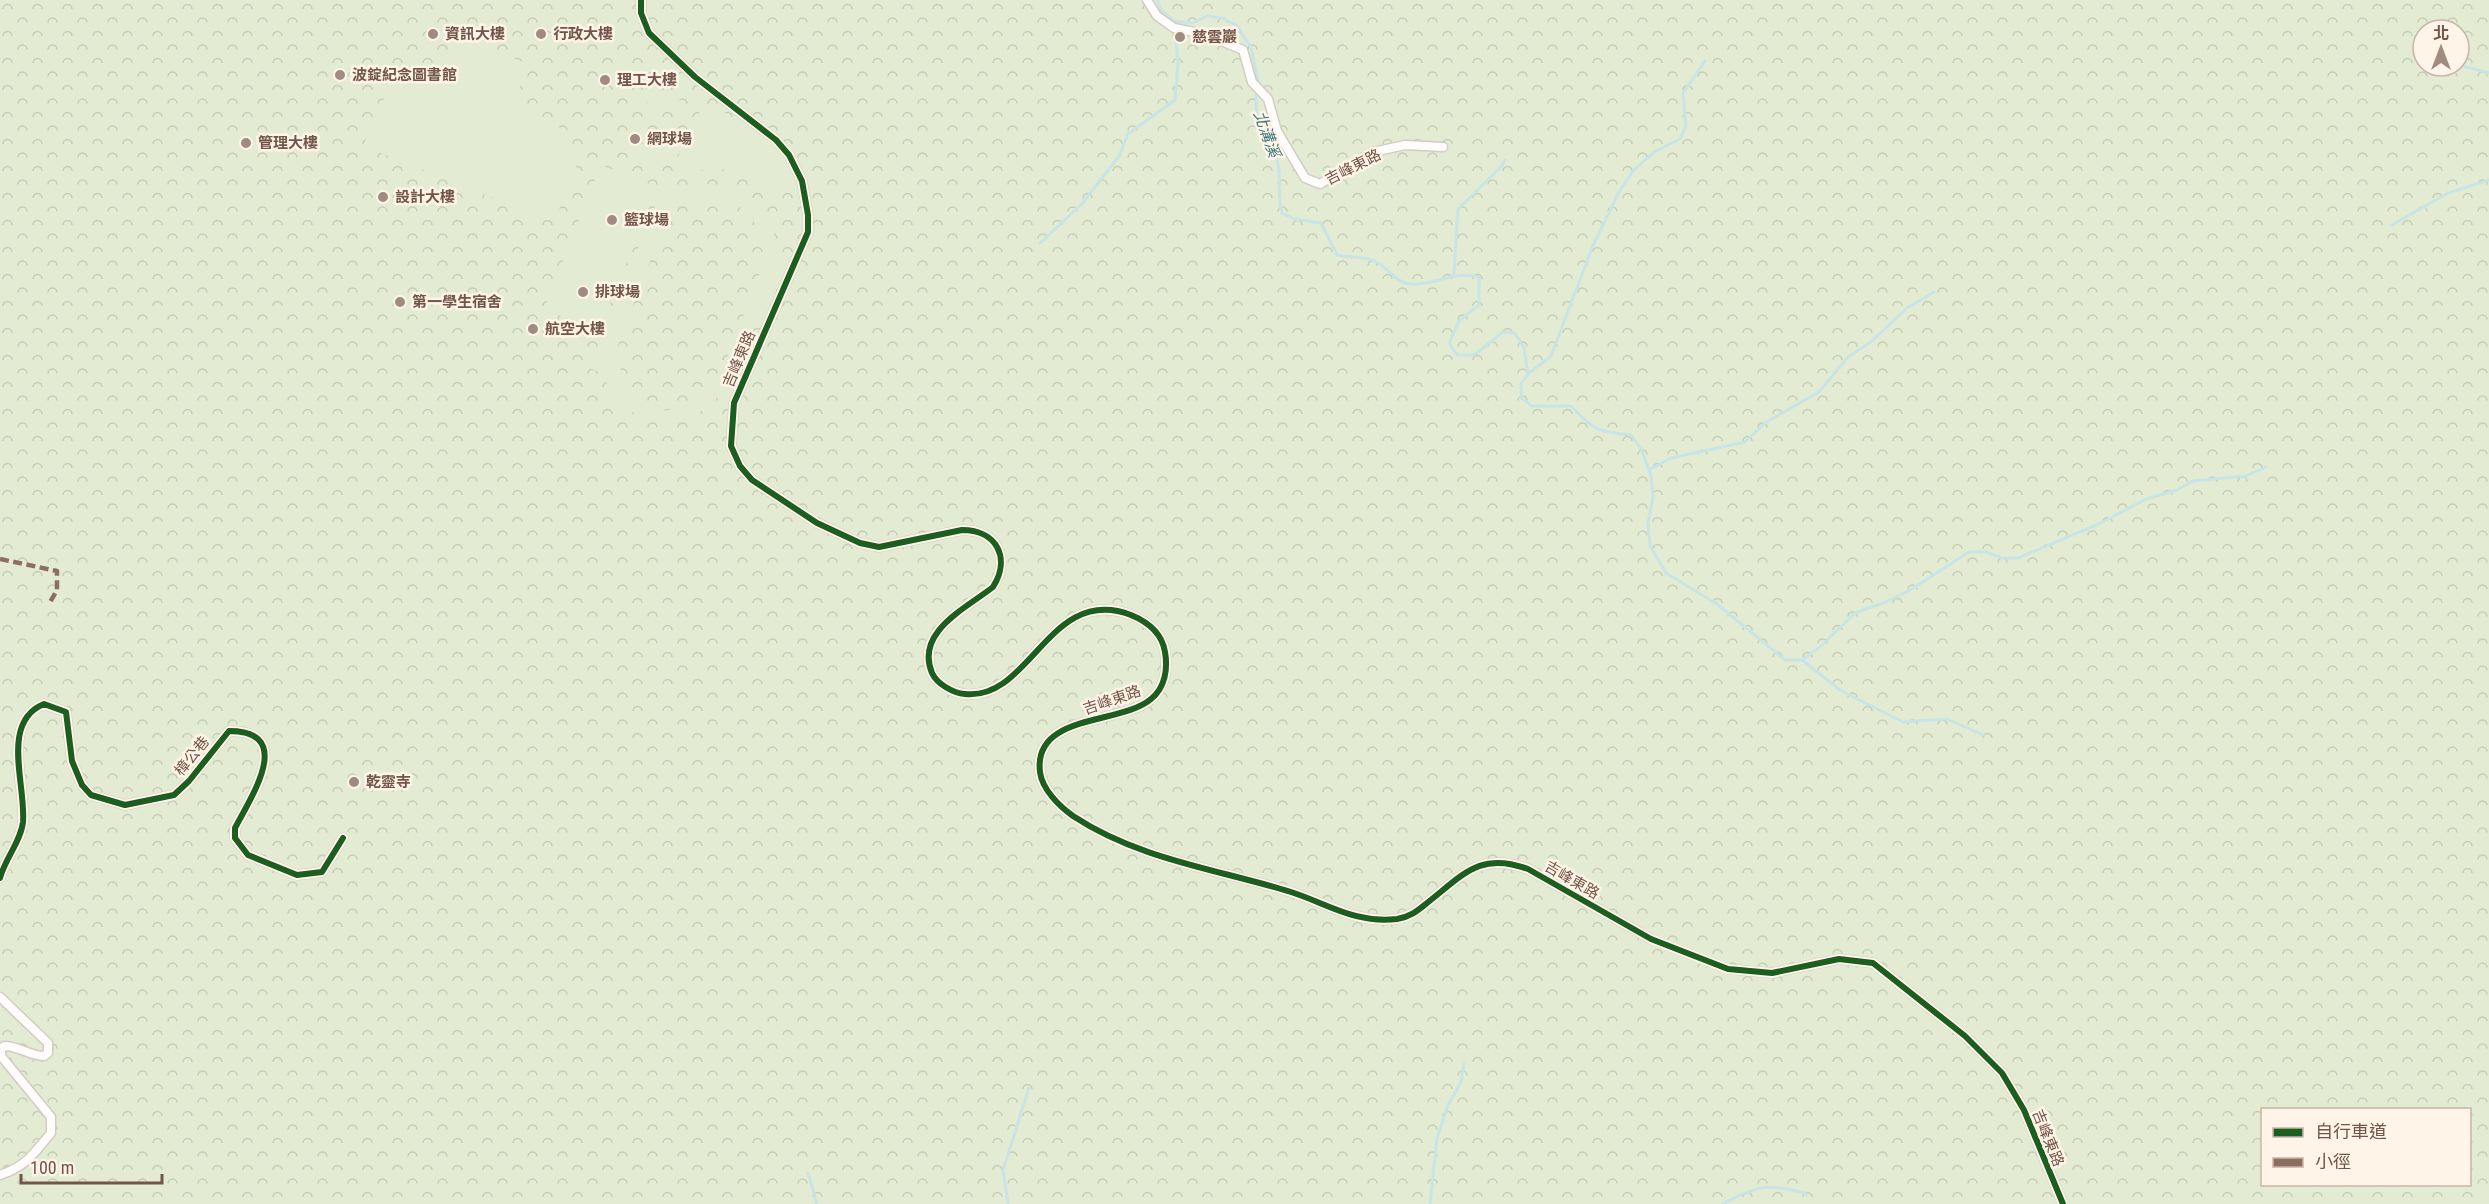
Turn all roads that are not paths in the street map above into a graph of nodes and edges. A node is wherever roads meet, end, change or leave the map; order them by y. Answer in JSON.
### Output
{"nodes":[{"id":1,"x":641,"y":0,"type":"edge"},
{"id":2,"x":1147,"y":0,"type":"edge"},
{"id":3,"x":1443,"y":147,"type":"dead end"},
{"id":4,"x":343,"y":838,"type":"dead end"},
{"id":5,"x":0,"y":878,"type":"edge"},
{"id":6,"x":0,"y":997,"type":"edge"},
{"id":7,"x":0,"y":1175,"type":"edge"},
{"id":8,"x":2063,"y":1204,"type":"edge"}],
"edges":[{"from":1,"to":8,"type":"street","name":"吉峰東路"},
{"from":2,"to":3,"type":"street","name":"吉峰東路"},
{"from":4,"to":5,"type":"street","name":"樟公巷"},
{"from":6,"to":7,"type":"street"}]}
